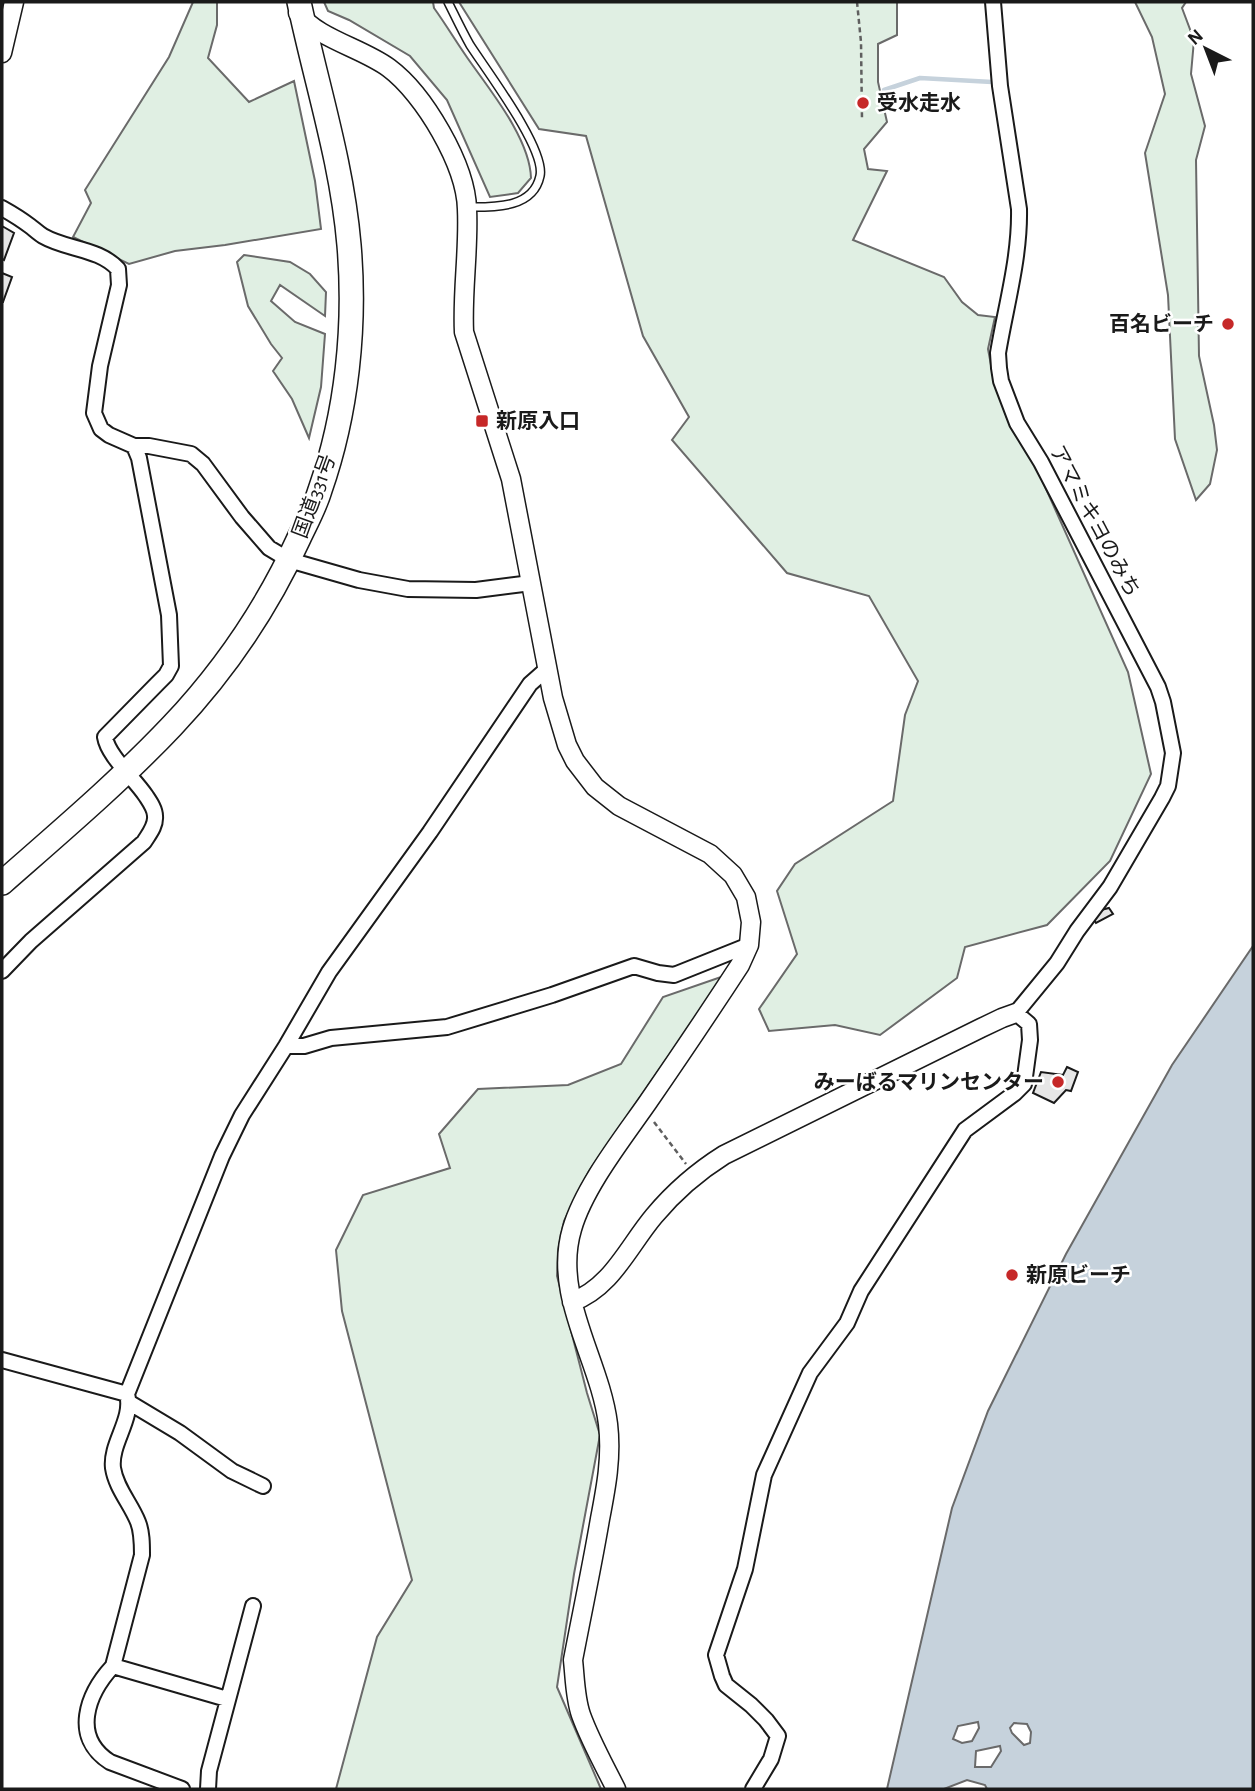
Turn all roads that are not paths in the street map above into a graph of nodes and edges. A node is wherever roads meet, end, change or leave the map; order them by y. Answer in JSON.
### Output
{"nodes":[{"id":1,"x":14,"y":2,"type":"edge"},
{"id":2,"x":448,"y":2,"type":"edge"},
{"id":3,"x":993,"y":2,"type":"edge"},
{"id":4,"x":297,"y":8,"type":"edge"},
{"id":5,"x":2,"y":53,"type":"edge"},
{"id":6,"x":468,"y":207,"type":"junction"},
{"id":7,"x":2,"y":208,"type":"edge"},
{"id":8,"x":134,"y":446,"type":"junction"},
{"id":9,"x":289,"y":559,"type":"junction"},
{"id":10,"x":531,"y":583,"type":"junction"},
{"id":11,"x":547,"y":669,"type":"junction"},
{"id":12,"x":127,"y":771,"type":"junction"},
{"id":13,"x":2,"y":883,"type":"edge"},
{"id":14,"x":749,"y":945,"type":"junction"},
{"id":15,"x":2,"y":970,"type":"edge"},
{"id":16,"x":1016,"y":1013,"type":"junction"},
{"id":17,"x":286,"y":1046,"type":"junction"},
{"id":18,"x":572,"y":1302,"type":"junction"},
{"id":19,"x":2,"y":1360,"type":"edge"},
{"id":20,"x":128,"y":1399,"type":"junction"},
{"id":21,"x":263,"y":1486,"type":"dead end"},
{"id":22,"x":253,"y":1606,"type":"dead end"},
{"id":23,"x":113,"y":1665,"type":"junction"},
{"id":24,"x":227,"y":1699,"type":"junction"},
{"id":25,"x":182,"y":1789,"type":"edge"},
{"id":26,"x":208,"y":1789,"type":"edge"},
{"id":27,"x":616,"y":1789,"type":"edge"},
{"id":28,"x":753,"y":1789,"type":"edge"}],
"edges":[{"from":1,"to":5,"type":"street"},
{"from":2,"to":6,"type":"lane"},
{"from":3,"to":16,"type":"street","name":"アマミキヨのみち"},
{"from":4,"to":6,"type":"street"},
{"from":4,"to":9,"type":"highway","name":"国道331号"},
{"from":6,"to":10,"type":"street"},
{"from":7,"to":8,"type":"street"},
{"from":8,"to":9,"type":"street"},
{"from":8,"to":12,"type":"street"},
{"from":9,"to":10,"type":"street"},
{"from":9,"to":12,"type":"highway","name":"国道331号"},
{"from":10,"to":11,"type":"street"},
{"from":11,"to":14,"type":"street"},
{"from":11,"to":17,"type":"street"},
{"from":12,"to":13,"type":"highway","name":"国道331号"},
{"from":12,"to":15,"type":"street"},
{"from":14,"to":17,"type":"street"},
{"from":14,"to":18,"type":"street"},
{"from":16,"to":18,"type":"street"},
{"from":16,"to":28,"type":"street"},
{"from":17,"to":20,"type":"street"},
{"from":18,"to":27,"type":"street"},
{"from":19,"to":20,"type":"street"},
{"from":20,"to":21,"type":"street"},
{"from":20,"to":23,"type":"street"},
{"from":22,"to":24,"type":"street"},
{"from":23,"to":24,"type":"street"},
{"from":23,"to":25,"type":"street"},
{"from":24,"to":26,"type":"street"}]}
